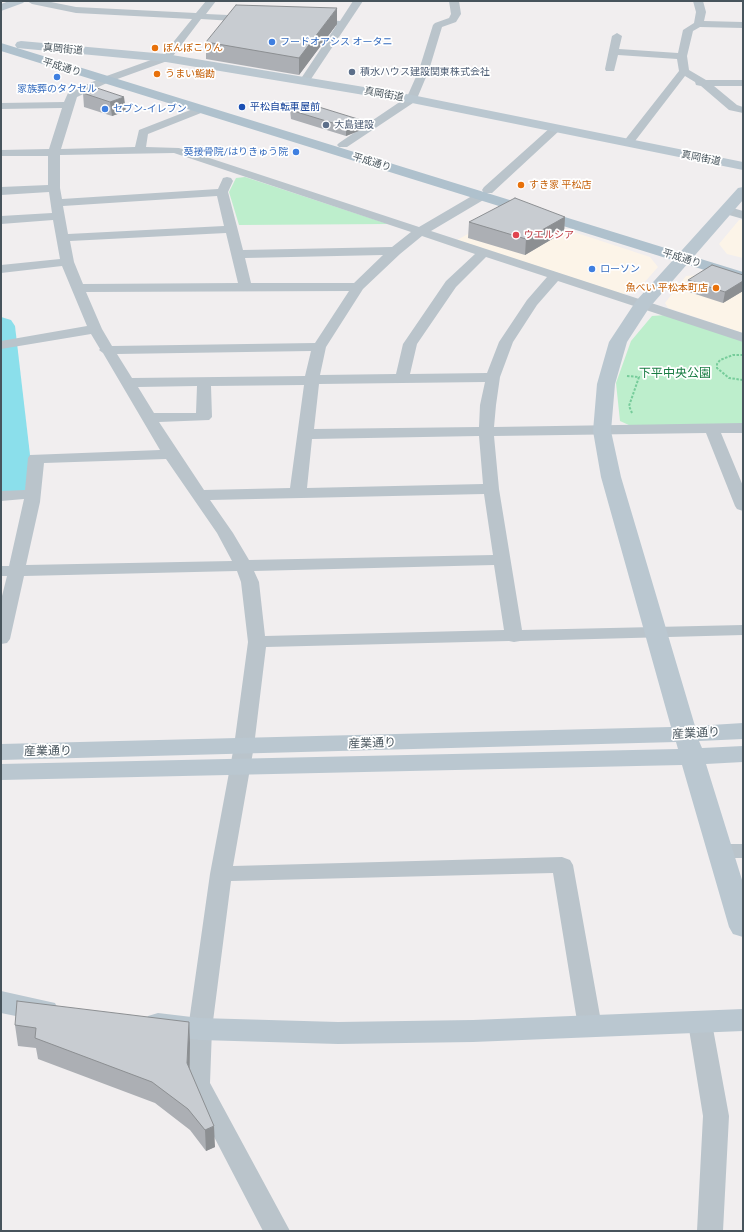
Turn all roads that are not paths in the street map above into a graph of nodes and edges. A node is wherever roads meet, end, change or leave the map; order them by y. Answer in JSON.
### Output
{"nodes":[{"id":1,"x":19,"y":1,"type":"edge"},
{"id":2,"x":32,"y":1,"type":"edge"},
{"id":3,"x":96,"y":1,"type":"edge"},
{"id":4,"x":211,"y":1,"type":"edge"},
{"id":5,"x":358,"y":1,"type":"edge"},
{"id":6,"x":454,"y":1,"type":"edge"},
{"id":7,"x":698,"y":1,"type":"edge"},
{"id":8,"x":1,"y":8,"type":"edge"},
{"id":9,"x":76,"y":10,"type":"junction"},
{"id":10,"x":199,"y":16,"type":"junction"},
{"id":11,"x":263,"y":19,"type":"edge"},
{"id":12,"x":303,"y":22,"type":"edge"},
{"id":13,"x":343,"y":24,"type":"junction"},
{"id":14,"x":698,"y":24,"type":"junction"},
{"id":15,"x":743,"y":25,"type":"edge"},
{"id":16,"x":617,"y":36,"type":"dead end"},
{"id":17,"x":1,"y":39,"type":"edge"},
{"id":18,"x":21,"y":45,"type":"junction"},
{"id":19,"x":1,"y":48,"type":"edge"},
{"id":20,"x":613,"y":52,"type":"junction"},
{"id":21,"x":682,"y":56,"type":"junction"},
{"id":22,"x":166,"y":58,"type":"junction"},
{"id":23,"x":610,"y":68,"type":"dead end"},
{"id":24,"x":684,"y":71,"type":"junction"},
{"id":25,"x":112,"y":78,"type":"junction"},
{"id":26,"x":305,"y":80,"type":"junction"},
{"id":27,"x":676,"y":82,"type":"junction"},
{"id":28,"x":704,"y":83,"type":"junction"},
{"id":29,"x":743,"y":83,"type":"edge"},
{"id":30,"x":412,"y":99,"type":"junction"},
{"id":31,"x":1,"y":106,"type":"edge"},
{"id":32,"x":68,"y":106,"type":"junction"},
{"id":33,"x":202,"y":109,"type":"junction"},
{"id":34,"x":743,"y":110,"type":"edge"},
{"id":35,"x":556,"y":129,"type":"junction"},
{"id":36,"x":628,"y":143,"type":"junction"},
{"id":37,"x":343,"y":145,"type":"junction"},
{"id":38,"x":140,"y":150,"type":"junction"},
{"id":39,"x":54,"y":152,"type":"junction"},
{"id":40,"x":1,"y":153,"type":"edge"},
{"id":41,"x":743,"y":166,"type":"edge"},
{"id":42,"x":232,"y":169,"type":"junction"},
{"id":43,"x":1,"y":191,"type":"edge"},
{"id":44,"x":743,"y":191,"type":"edge"},
{"id":45,"x":222,"y":192,"type":"junction"},
{"id":46,"x":485,"y":193,"type":"junction"},
{"id":47,"x":57,"y":202,"type":"junction"},
{"id":48,"x":734,"y":213,"type":"edge"},
{"id":49,"x":1,"y":220,"type":"edge"},
{"id":50,"x":231,"y":229,"type":"junction"},
{"id":51,"x":421,"y":231,"type":"junction"},
{"id":52,"x":64,"y":238,"type":"junction"},
{"id":53,"x":395,"y":251,"type":"junction"},
{"id":54,"x":483,"y":253,"type":"junction"},
{"id":55,"x":237,"y":254,"type":"junction"},
{"id":56,"x":686,"y":255,"type":"junction"},
{"id":57,"x":67,"y":262,"type":"junction"},
{"id":58,"x":743,"y":266,"type":"edge"},
{"id":59,"x":1,"y":269,"type":"edge"},
{"id":60,"x":555,"y":276,"type":"junction"},
{"id":61,"x":743,"y":277,"type":"edge"},
{"id":62,"x":245,"y":286,"type":"junction"},
{"id":63,"x":358,"y":287,"type":"junction"},
{"id":64,"x":79,"y":288,"type":"junction"},
{"id":65,"x":642,"y":305,"type":"junction"},
{"id":66,"x":95,"y":329,"type":"junction"},
{"id":67,"x":743,"y":338,"type":"edge"},
{"id":68,"x":8,"y":344,"type":"edge"},
{"id":69,"x":320,"y":347,"type":"junction"},
{"id":70,"x":106,"y":350,"type":"junction"},
{"id":71,"x":493,"y":377,"type":"junction"},
{"id":72,"x":402,"y":378,"type":"junction"},
{"id":73,"x":312,"y":380,"type":"junction"},
{"id":74,"x":204,"y":382,"type":"junction"},
{"id":75,"x":127,"y":383,"type":"junction"},
{"id":76,"x":149,"y":418,"type":"junction"},
{"id":77,"x":743,"y":428,"type":"edge"},
{"id":78,"x":712,"y":429,"type":"junction"},
{"id":79,"x":602,"y":431,"type":"junction"},
{"id":80,"x":486,"y":433,"type":"junction"},
{"id":81,"x":305,"y":434,"type":"junction"},
{"id":82,"x":171,"y":454,"type":"junction"},
{"id":83,"x":738,"y":479,"type":"edge"},
{"id":84,"x":491,"y":489,"type":"junction"},
{"id":85,"x":298,"y":493,"type":"junction"},
{"id":86,"x":32,"y":494,"type":"junction"},
{"id":87,"x":198,"y":495,"type":"junction"},
{"id":88,"x":1,"y":496,"type":"edge"},
{"id":89,"x":743,"y":506,"type":"edge"},
{"id":90,"x":502,"y":560,"type":"junction"},
{"id":91,"x":244,"y":566,"type":"junction"},
{"id":92,"x":9,"y":571,"type":"edge"},
{"id":93,"x":743,"y":630,"type":"edge"},
{"id":94,"x":655,"y":633,"type":"junction"},
{"id":95,"x":514,"y":637,"type":"junction"},
{"id":96,"x":1,"y":639,"type":"edge"},
{"id":97,"x":257,"y":642,"type":"junction"},
{"id":98,"x":743,"y":731,"type":"edge"},
{"id":99,"x":685,"y":734,"type":"junction"},
{"id":100,"x":1,"y":752,"type":"edge"},
{"id":101,"x":743,"y":754,"type":"edge"},
{"id":102,"x":242,"y":756,"type":"junction"},
{"id":103,"x":692,"y":757,"type":"junction"},
{"id":104,"x":1,"y":772,"type":"edge"},
{"id":105,"x":720,"y":851,"type":"junction"},
{"id":106,"x":743,"y":851,"type":"edge"},
{"id":107,"x":221,"y":874,"type":"junction"},
{"id":108,"x":743,"y":927,"type":"edge"},
{"id":109,"x":1,"y":1002,"type":"edge"},
{"id":110,"x":66,"y":1014,"type":"edge"},
{"id":111,"x":743,"y":1020,"type":"edge"},
{"id":112,"x":129,"y":1021,"type":"edge"},
{"id":113,"x":700,"y":1023,"type":"junction"},
{"id":114,"x":590,"y":1027,"type":"junction"},
{"id":115,"x":200,"y":1029,"type":"junction"},
{"id":116,"x":278,"y":1231,"type":"edge"},
{"id":117,"x":710,"y":1231,"type":"edge"}],
"edges":[{"from":1,"to":8,"type":"street"},
{"from":2,"to":9,"type":"street"},
{"from":3,"to":9,"type":"street"},
{"from":4,"to":10,"type":"street"},
{"from":5,"to":13,"type":"street"},
{"from":6,"to":30,"type":"street"},
{"from":7,"to":14,"type":"street"},
{"from":9,"to":10,"type":"street"},
{"from":10,"to":11,"type":"street"},
{"from":10,"to":22,"type":"street"},
{"from":12,"to":13,"type":"street"},
{"from":13,"to":26,"type":"street"},
{"from":14,"to":15,"type":"street"},
{"from":14,"to":21,"type":"street"},
{"from":16,"to":20,"type":"street"},
{"from":17,"to":18,"type":"main road","name":"平成通り"},
{"from":18,"to":22,"type":"street","name":"真岡街道"},
{"from":18,"to":25,"type":"main road","name":"平成通り"},
{"from":19,"to":25,"type":"main road","name":"平成通り"},
{"from":20,"to":21,"type":"street"},
{"from":20,"to":23,"type":"street"},
{"from":21,"to":24,"type":"street"},
{"from":22,"to":25,"type":"street"},
{"from":22,"to":26,"type":"street","name":"真岡街道"},
{"from":24,"to":27,"type":"street"},
{"from":24,"to":28,"type":"street"},
{"from":25,"to":32,"type":"street"},
{"from":25,"to":33,"type":"main road","name":"平成通り"},
{"from":25,"to":37,"type":"main road","name":"平成通り"},
{"from":26,"to":30,"type":"street","name":"真岡街道"},
{"from":27,"to":28,"type":"street"},
{"from":27,"to":36,"type":"street"},
{"from":28,"to":29,"type":"street"},
{"from":28,"to":34,"type":"street"},
{"from":30,"to":35,"type":"street","name":"真岡街道"},
{"from":30,"to":37,"type":"street"},
{"from":31,"to":32,"type":"street"},
{"from":32,"to":39,"type":"street"},
{"from":33,"to":38,"type":"street"},
{"from":33,"to":46,"type":"main road","name":"平成通り"},
{"from":35,"to":36,"type":"street","name":"真岡街道"},
{"from":35,"to":46,"type":"street"},
{"from":36,"to":41,"type":"street","name":"真岡街道"},
{"from":37,"to":46,"type":"main road","name":"平成通り"},
{"from":38,"to":39,"type":"street"},
{"from":38,"to":42,"type":"street"},
{"from":39,"to":40,"type":"street"},
{"from":39,"to":47,"type":"street"},
{"from":42,"to":45,"type":"street"},
{"from":42,"to":51,"type":"street"},
{"from":43,"to":47,"type":"street"},
{"from":44,"to":48,"type":"street"},
{"from":45,"to":47,"type":"street"},
{"from":45,"to":50,"type":"street"},
{"from":46,"to":51,"type":"street"},
{"from":46,"to":56,"type":"main road","name":"平成通り"},
{"from":47,"to":49,"type":"street"},
{"from":47,"to":52,"type":"street"},
{"from":48,"to":56,"type":"street"},
{"from":50,"to":52,"type":"street"},
{"from":50,"to":55,"type":"street"},
{"from":51,"to":53,"type":"street"},
{"from":51,"to":54,"type":"street"},
{"from":52,"to":57,"type":"street"},
{"from":53,"to":55,"type":"street"},
{"from":53,"to":63,"type":"street"},
{"from":54,"to":60,"type":"street"},
{"from":54,"to":72,"type":"street"},
{"from":55,"to":62,"type":"street"},
{"from":56,"to":58,"type":"main road","name":"平成通り"},
{"from":56,"to":61,"type":"main road","name":"平成通り"},
{"from":56,"to":65,"type":"street"},
{"from":57,"to":59,"type":"street"},
{"from":57,"to":64,"type":"street"},
{"from":60,"to":65,"type":"street"},
{"from":60,"to":71,"type":"street"},
{"from":62,"to":63,"type":"street"},
{"from":62,"to":64,"type":"street"},
{"from":63,"to":69,"type":"street"},
{"from":64,"to":66,"type":"street"},
{"from":65,"to":67,"type":"street"},
{"from":65,"to":79,"type":"street"},
{"from":66,"to":68,"type":"street"},
{"from":66,"to":70,"type":"street"},
{"from":69,"to":70,"type":"street"},
{"from":69,"to":73,"type":"street"},
{"from":70,"to":75,"type":"street"},
{"from":71,"to":72,"type":"street"},
{"from":71,"to":80,"type":"street"},
{"from":72,"to":73,"type":"street"},
{"from":73,"to":74,"type":"street"},
{"from":73,"to":81,"type":"street"},
{"from":74,"to":75,"type":"street"},
{"from":74,"to":76,"type":"street"},
{"from":75,"to":76,"type":"street"},
{"from":76,"to":82,"type":"street"},
{"from":77,"to":78,"type":"street"},
{"from":78,"to":79,"type":"street"},
{"from":78,"to":83,"type":"street"},
{"from":79,"to":80,"type":"street"},
{"from":79,"to":94,"type":"street"},
{"from":80,"to":81,"type":"street"},
{"from":80,"to":84,"type":"street"},
{"from":81,"to":85,"type":"street"},
{"from":82,"to":86,"type":"street"},
{"from":82,"to":87,"type":"street"},
{"from":83,"to":89,"type":"street"},
{"from":84,"to":85,"type":"street"},
{"from":84,"to":90,"type":"street"},
{"from":85,"to":87,"type":"street"},
{"from":86,"to":88,"type":"street"},
{"from":86,"to":92,"type":"street"},
{"from":87,"to":91,"type":"street"},
{"from":90,"to":91,"type":"street"},
{"from":90,"to":95,"type":"street"},
{"from":91,"to":92,"type":"street"},
{"from":91,"to":97,"type":"street"},
{"from":92,"to":96,"type":"street"},
{"from":93,"to":94,"type":"street"},
{"from":94,"to":95,"type":"street"},
{"from":94,"to":99,"type":"street"},
{"from":95,"to":97,"type":"street"},
{"from":97,"to":102,"type":"street"},
{"from":98,"to":99,"type":"street","name":"産業通り"},
{"from":99,"to":102,"type":"street","name":"産業通り"},
{"from":99,"to":103,"type":"street"},
{"from":100,"to":102,"type":"street","name":"産業通り"},
{"from":101,"to":103,"type":"street","name":"産業通り"},
{"from":102,"to":103,"type":"street","name":"産業通り"},
{"from":102,"to":104,"type":"street","name":"産業通り"},
{"from":102,"to":107,"type":"street"},
{"from":103,"to":105,"type":"street"},
{"from":105,"to":106,"type":"street"},
{"from":105,"to":108,"type":"street"},
{"from":107,"to":114,"type":"street"},
{"from":107,"to":115,"type":"street"},
{"from":109,"to":110,"type":"street"},
{"from":111,"to":113,"type":"street"},
{"from":112,"to":115,"type":"street"},
{"from":113,"to":114,"type":"street"},
{"from":113,"to":117,"type":"street"},
{"from":114,"to":115,"type":"street"},
{"from":115,"to":116,"type":"street"}]}
